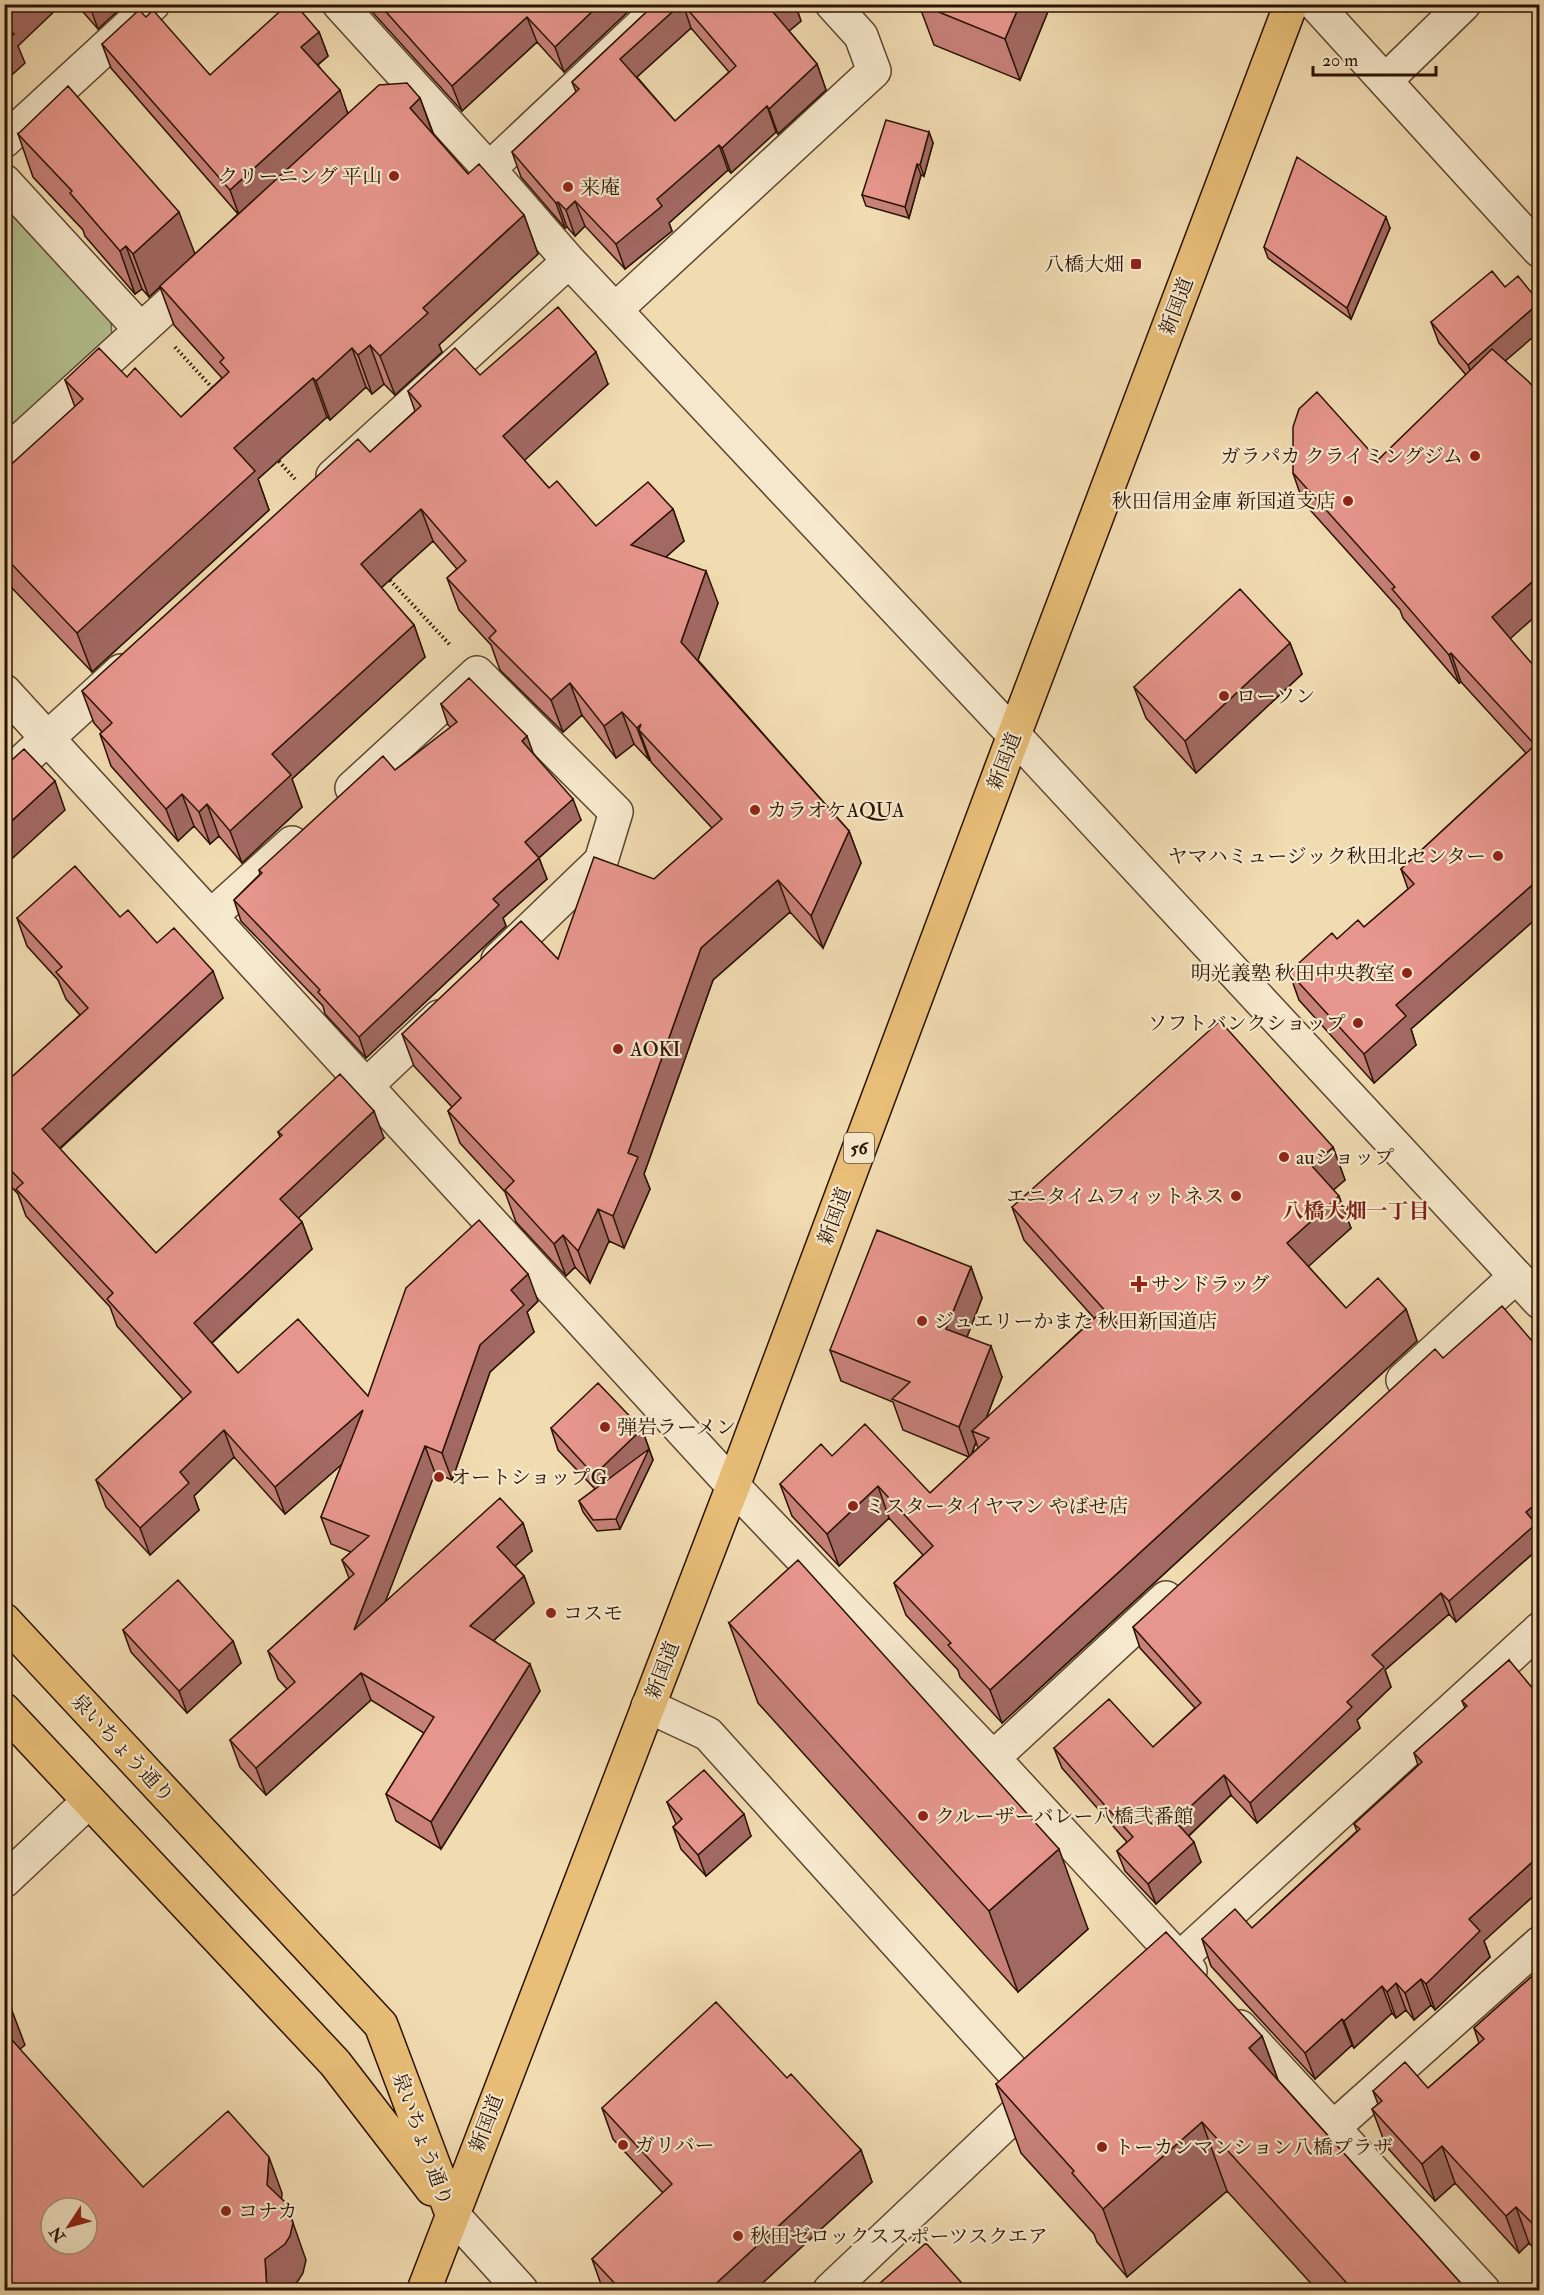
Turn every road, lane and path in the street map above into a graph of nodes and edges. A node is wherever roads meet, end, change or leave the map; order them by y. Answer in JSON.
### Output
{"nodes":[{"id":1,"x":153,"y":4,"type":"edge"},
{"id":2,"x":339,"y":4,"type":"edge"},
{"id":3,"x":664,"y":4,"type":"edge"},
{"id":4,"x":832,"y":4,"type":"edge"},
{"id":5,"x":1291,"y":4,"type":"edge"},
{"id":6,"x":1315,"y":4,"type":"edge"},
{"id":7,"x":1463,"y":5,"type":"edge"},
{"id":8,"x":1385,"y":81,"type":"junction"},
{"id":9,"x":4,"y":141,"type":"edge"},
{"id":10,"x":489,"y":169,"type":"junction"},
{"id":11,"x":4,"y":181,"type":"edge"},
{"id":12,"x":1539,"y":251,"type":"edge"},
{"id":13,"x":219,"y":258,"type":"edge"},
{"id":14,"x":569,"y":261,"type":"junction"},
{"id":15,"x":615,"y":310,"type":"junction"},
{"id":16,"x":141,"y":330,"type":"junction"},
{"id":17,"x":4,"y":455,"type":"edge"},
{"id":18,"x":311,"y":497,"type":"edge"},
{"id":19,"x":144,"y":650,"type":"edge"},
{"id":20,"x":4,"y":692,"type":"edge"},
{"id":21,"x":1014,"y":735,"type":"junction"},
{"id":22,"x":47,"y":738,"type":"junction"},
{"id":23,"x":4,"y":778,"type":"edge"},
{"id":24,"x":211,"y":916,"type":"junction"},
{"id":25,"x":366,"y":1086,"type":"junction"},
{"id":26,"x":1516,"y":1276,"type":"junction"},
{"id":27,"x":1539,"y":1302,"type":"edge"},
{"id":28,"x":1385,"y":1397,"type":"edge"},
{"id":29,"x":733,"y":1486,"type":"junction"},
{"id":30,"x":1185,"y":1582,"type":"edge"},
{"id":31,"x":4,"y":1620,"type":"edge"},
{"id":32,"x":1539,"y":1629,"type":"edge"},
{"id":33,"x":648,"y":1706,"type":"junction"},
{"id":34,"x":4,"y":1710,"type":"edge"},
{"id":35,"x":993,"y":1758,"type":"junction"},
{"id":36,"x":90,"y":1801,"type":"junction"},
{"id":37,"x":4,"y":1881,"type":"edge"},
{"id":38,"x":1539,"y":1943,"type":"edge"},
{"id":39,"x":1178,"y":1959,"type":"junction"},
{"id":40,"x":1144,"y":1991,"type":"edge"},
{"id":41,"x":1060,"y":2072,"type":"edge"},
{"id":42,"x":1035,"y":2096,"type":"junction"},
{"id":43,"x":1332,"y":2129,"type":"junction"},
{"id":44,"x":452,"y":2214,"type":"junction"},
{"id":45,"x":424,"y":2290,"type":"edge"},
{"id":46,"x":521,"y":2290,"type":"edge"},
{"id":47,"x":830,"y":2290,"type":"edge"},
{"id":48,"x":1483,"y":2290,"type":"edge"}],
"edges":[{"from":1,"to":9,"type":"street"},
{"from":2,"to":10,"type":"street"},
{"from":3,"to":10,"type":"street"},
{"from":4,"to":15,"type":"street"},
{"from":5,"to":21,"type":"main road","name":"新国道","number":"56"},
{"from":6,"to":8,"type":"street"},
{"from":7,"to":8,"type":"street"},
{"from":8,"to":12,"type":"street"},
{"from":10,"to":14,"type":"street"},
{"from":11,"to":16,"type":"street"},
{"from":13,"to":16,"type":"street"},
{"from":14,"to":15,"type":"street"},
{"from":14,"to":18,"type":"street"},
{"from":15,"to":21,"type":"street"},
{"from":16,"to":17,"type":"street"},
{"from":19,"to":22,"type":"street"},
{"from":20,"to":22,"type":"street"},
{"from":21,"to":26,"type":"street"},
{"from":21,"to":29,"type":"main road","name":"新国道","number":"56"},
{"from":22,"to":23,"type":"street"},
{"from":22,"to":24,"type":"street"},
{"from":24,"to":25,"type":"street"},
{"from":24,"to":25,"type":"street"},
{"from":25,"to":29,"type":"street"},
{"from":26,"to":27,"type":"street"},
{"from":26,"to":28,"type":"street"},
{"from":29,"to":33,"type":"main road","name":"新国道","number":"56"},
{"from":29,"to":35,"type":"street"},
{"from":30,"to":35,"type":"street"},
{"from":31,"to":44,"type":"main road","name":"泉いちょう通り"},
{"from":32,"to":39,"type":"street"},
{"from":33,"to":42,"type":"street"},
{"from":33,"to":44,"type":"main road","name":"新国道","number":"56"},
{"from":34,"to":36,"type":"main road","name":"泉いちょう通り"},
{"from":35,"to":39,"type":"street"},
{"from":36,"to":37,"type":"street"},
{"from":36,"to":44,"type":"main road","name":"泉いちょう通り"},
{"from":38,"to":43,"type":"street"},
{"from":39,"to":40,"type":"street"},
{"from":39,"to":43,"type":"street"},
{"from":41,"to":42,"type":"street"},
{"from":42,"to":47,"type":"street"},
{"from":43,"to":48,"type":"street"},
{"from":44,"to":45,"type":"main road","name":"新国道","number":"56"},
{"from":44,"to":46,"type":"street"}]}
